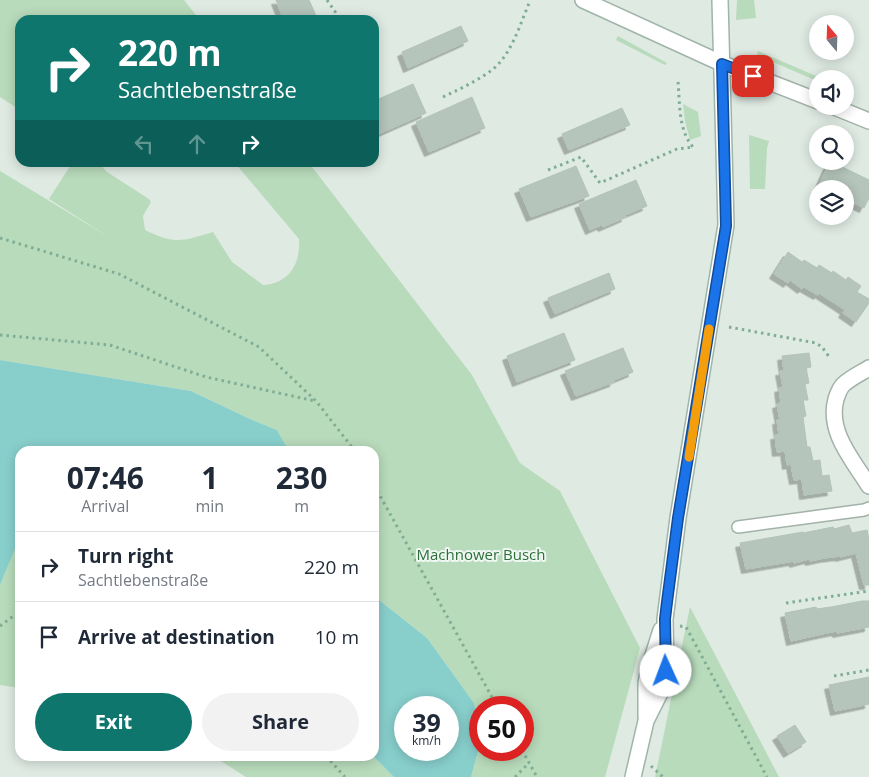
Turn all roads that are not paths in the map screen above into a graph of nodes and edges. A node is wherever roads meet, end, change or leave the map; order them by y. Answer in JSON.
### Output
{"nodes":[{"id":1,"x":583,"y":0,"type":"edge"},
{"id":2,"x":720,"y":0,"type":"edge"},
{"id":3,"x":722,"y":64,"type":"junction"},
{"id":4,"x":809,"y":98,"type":"edge"},
{"id":5,"x":854,"y":114,"type":"edge"},
{"id":6,"x":869,"y":120,"type":"edge"},
{"id":7,"x":869,"y":368,"type":"edge"},
{"id":8,"x":869,"y":486,"type":"edge"},
{"id":9,"x":869,"y":508,"type":"edge"},
{"id":10,"x":738,"y":527,"type":"dead end"},
{"id":11,"x":665,"y":619,"type":"junction"},
{"id":12,"x":646,"y":721,"type":"junction"},
{"id":13,"x":633,"y":777,"type":"edge"}],
"edges":[{"from":1,"to":3,"type":"main road"},
{"from":2,"to":3,"type":"main road"},
{"from":3,"to":4,"type":"main road"},
{"from":3,"to":11,"type":"main road"},
{"from":5,"to":6,"type":"main road"},
{"from":7,"to":8,"type":"main road"},
{"from":9,"to":10,"type":"lane"},
{"from":11,"to":12,"type":"main road"},
{"from":11,"to":12,"type":"main road"},
{"from":12,"to":13,"type":"main road"}]}
